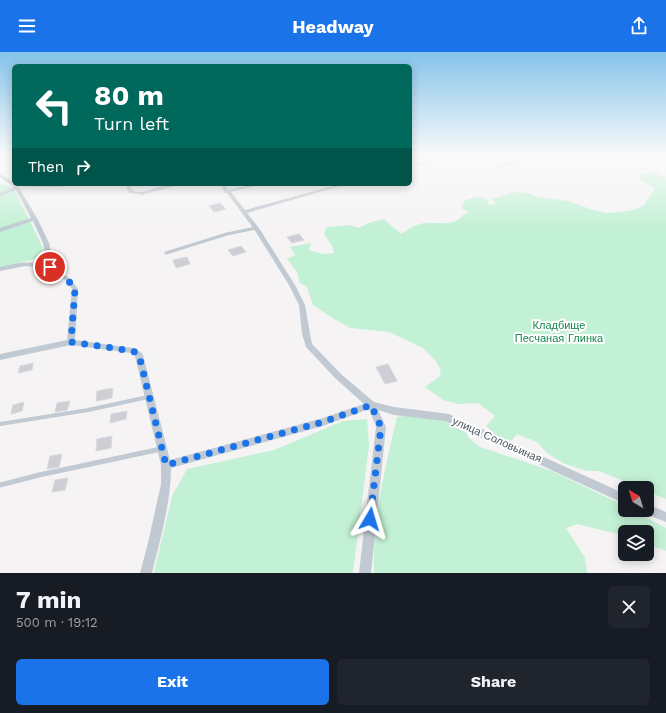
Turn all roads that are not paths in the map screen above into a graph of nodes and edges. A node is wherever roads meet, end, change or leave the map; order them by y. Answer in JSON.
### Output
{"nodes":[{"id":1,"x":55,"y":186,"type":"edge"},
{"id":2,"x":128,"y":186,"type":"edge"},
{"id":3,"x":171,"y":186,"type":"edge"},
{"id":4,"x":223,"y":186,"type":"edge"},
{"id":5,"x":252,"y":186,"type":"edge"},
{"id":6,"x":338,"y":186,"type":"edge"},
{"id":7,"x":16,"y":187,"type":"edge"},
{"id":8,"x":227,"y":192,"type":"junction"},
{"id":9,"x":141,"y":193,"type":"joint"},
{"id":10,"x":0,"y":195,"type":"edge"},
{"id":11,"x":244,"y":212,"type":"junction"},
{"id":12,"x":34,"y":219,"type":"junction"},
{"id":13,"x":256,"y":228,"type":"junction"},
{"id":14,"x":0,"y":230,"type":"edge"},
{"id":15,"x":166,"y":253,"type":"dead end"},
{"id":16,"x":50,"y":267,"type":"junction"},
{"id":17,"x":0,"y":268,"type":"edge"},
{"id":18,"x":71,"y":342,"type":"junction"},
{"id":19,"x":0,"y":357,"type":"edge"},
{"id":20,"x":149,"y":396,"type":"junction"},
{"id":21,"x":371,"y":405,"type":"junction"},
{"id":22,"x":0,"y":424,"type":"edge"},
{"id":23,"x":162,"y":449,"type":"junction"},
{"id":24,"x":166,"y":465,"type":"junction"},
{"id":25,"x":0,"y":485,"type":"edge"},
{"id":26,"x":618,"y":496,"type":"edge"},
{"id":27,"x":654,"y":512,"type":"edge"},
{"id":28,"x":666,"y":518,"type":"edge"},
{"id":29,"x":146,"y":573,"type":"edge"},
{"id":30,"x":365,"y":573,"type":"edge"}],
"edges":[{"from":1,"to":7,"type":"street"},
{"from":2,"to":9,"type":"street"},
{"from":3,"to":9,"type":"street"},
{"from":4,"to":8,"type":"street","name":"улица Соловьиная"},
{"from":5,"to":8,"type":"street"},
{"from":6,"to":11,"type":"street"},
{"from":7,"to":10,"type":"street"},
{"from":7,"to":12,"type":"street"},
{"from":8,"to":11,"type":"street","name":"улица Соловьиная"},
{"from":11,"to":13,"type":"street","name":"улица Соловьиная"},
{"from":12,"to":14,"type":"street"},
{"from":12,"to":16,"type":"street"},
{"from":13,"to":15,"type":"lane"},
{"from":13,"to":21,"type":"street","name":"улица Соловьиная"},
{"from":16,"to":17,"type":"street"},
{"from":16,"to":18,"type":"street"},
{"from":18,"to":19,"type":"street"},
{"from":18,"to":20,"type":"street"},
{"from":20,"to":22,"type":"lane"},
{"from":20,"to":23,"type":"street"},
{"from":21,"to":24,"type":"street"},
{"from":21,"to":26,"type":"street","name":"улица Соловьиная"},
{"from":21,"to":30,"type":"street"},
{"from":23,"to":24,"type":"street"},
{"from":23,"to":25,"type":"lane"},
{"from":24,"to":29,"type":"street"},
{"from":27,"to":28,"type":"street"}]}
